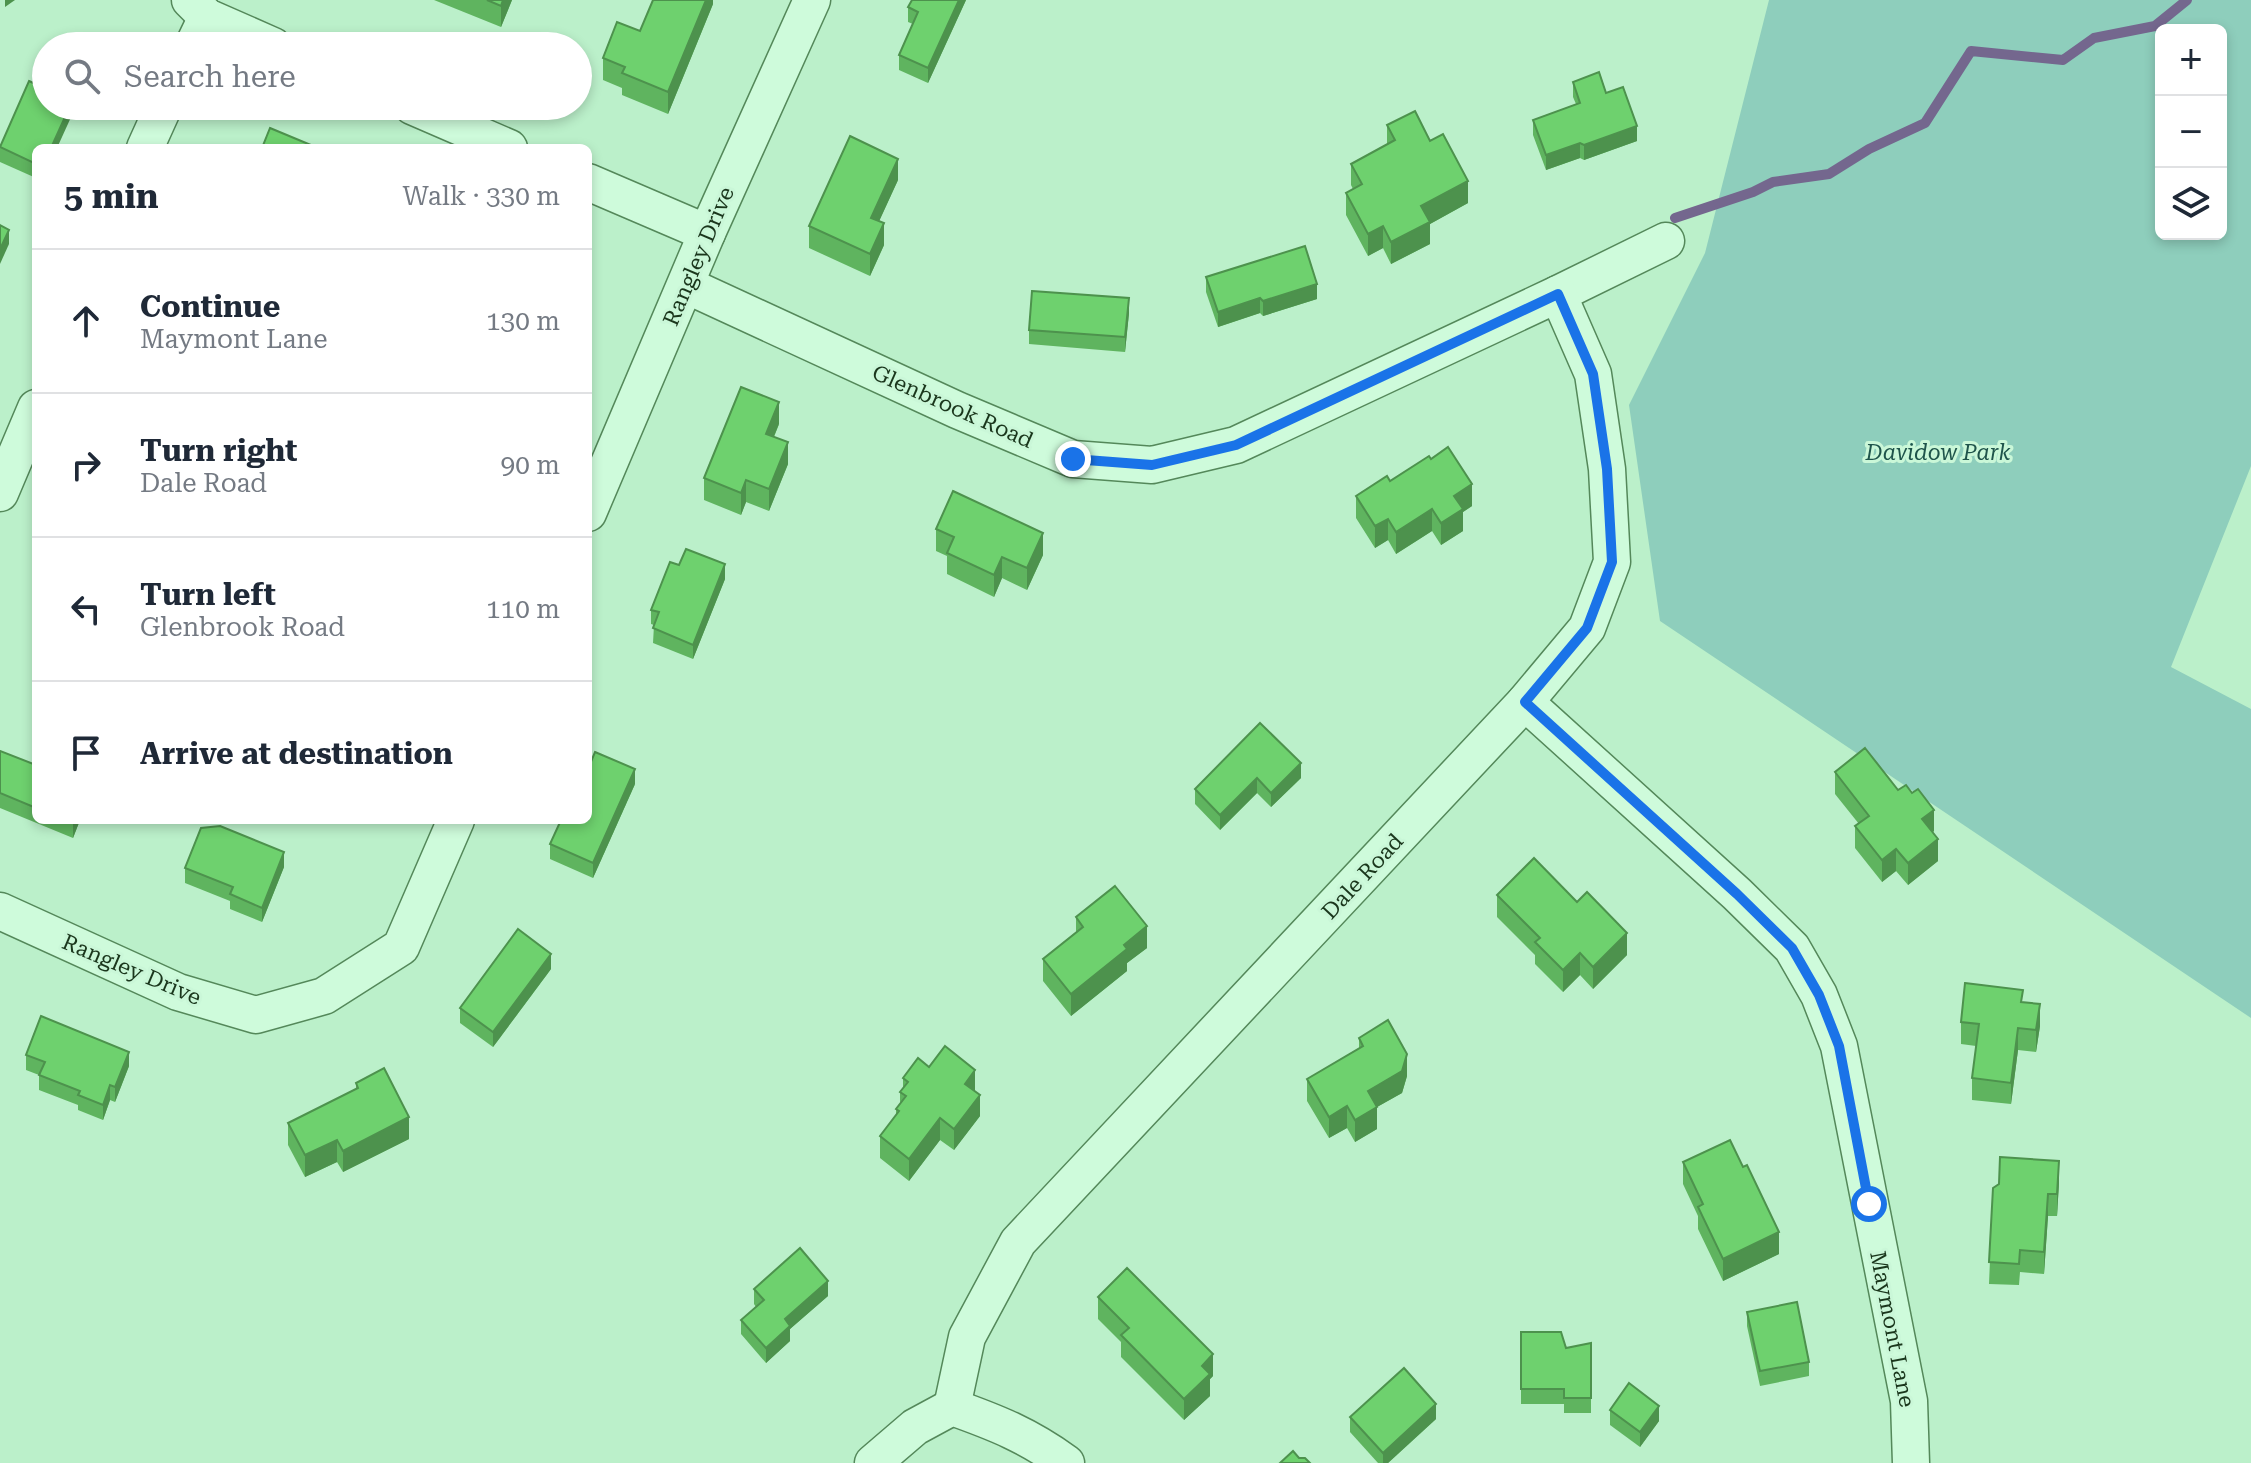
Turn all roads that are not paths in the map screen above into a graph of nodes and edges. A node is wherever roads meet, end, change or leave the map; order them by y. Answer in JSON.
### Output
{"nodes":[{"id":1,"x":812,"y":0,"type":"edge"},
{"id":2,"x":196,"y":21,"type":"edge"},
{"id":3,"x":230,"y":32,"type":"edge"},
{"id":4,"x":158,"y":120,"type":"edge"},
{"id":5,"x":444,"y":120,"type":"edge"},
{"id":6,"x":147,"y":144,"type":"edge"},
{"id":7,"x":500,"y":144,"type":"edge"},
{"id":8,"x":592,"y":184,"type":"edge"},
{"id":9,"x":707,"y":233,"type":"junction"},
{"id":10,"x":1666,"y":241,"type":"dead end"},
{"id":11,"x":686,"y":285,"type":"junction"},
{"id":12,"x":1558,"y":294,"type":"junction"},
{"id":13,"x":32,"y":417,"type":"edge"},
{"id":14,"x":0,"y":493,"type":"edge"},
{"id":15,"x":592,"y":504,"type":"edge"},
{"id":16,"x":1525,"y":702,"type":"junction"},
{"id":17,"x":454,"y":824,"type":"edge"},
{"id":18,"x":0,"y":911,"type":"edge"},
{"id":19,"x":952,"y":1407,"type":"junction"},
{"id":20,"x":873,"y":1463,"type":"edge"},
{"id":21,"x":1066,"y":1463,"type":"edge"},
{"id":22,"x":1911,"y":1463,"type":"edge"}],
"edges":[{"from":1,"to":9,"type":"street","name":"Rangley Drive"},
{"from":2,"to":3,"type":"street"},
{"from":4,"to":6,"type":"street"},
{"from":5,"to":7,"type":"street"},
{"from":8,"to":9,"type":"street"},
{"from":9,"to":11,"type":"street","name":"Rangley Drive"},
{"from":10,"to":12,"type":"street","name":"Glenbrook Road"},
{"from":11,"to":12,"type":"street","name":"Glenbrook Road"},
{"from":11,"to":15,"type":"street","name":"Rangley Drive"},
{"from":12,"to":16,"type":"street","name":"Dale Road"},
{"from":13,"to":14,"type":"street"},
{"from":16,"to":19,"type":"street","name":"Dale Road"},
{"from":16,"to":22,"type":"street","name":"Maymont Lane"},
{"from":17,"to":18,"type":"street","name":"Rangley Drive"},
{"from":19,"to":20,"type":"street"},
{"from":19,"to":21,"type":"street"}]}
